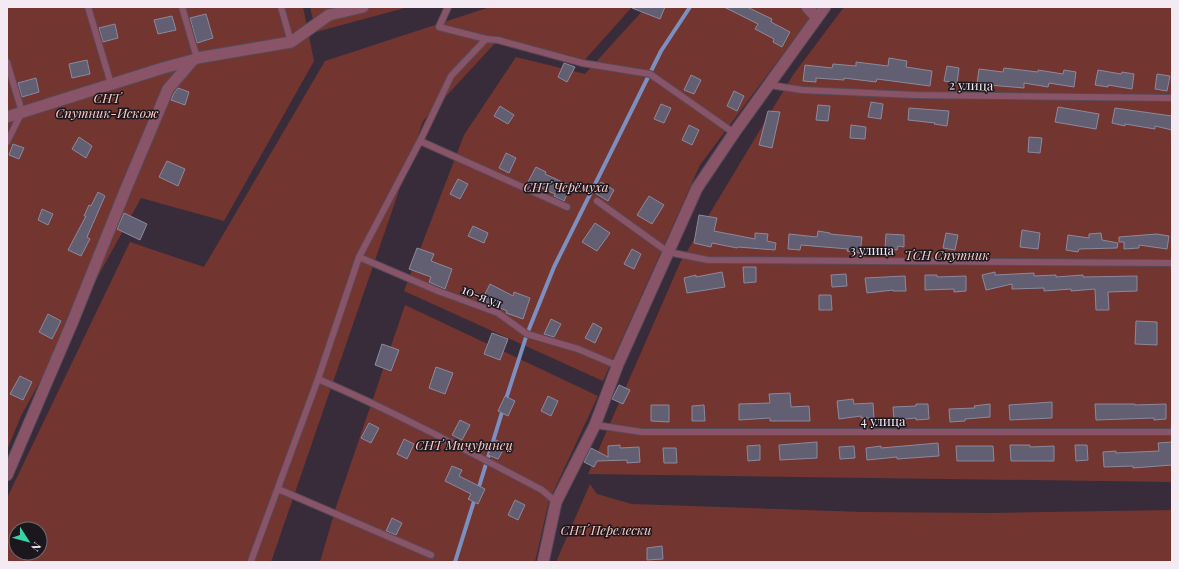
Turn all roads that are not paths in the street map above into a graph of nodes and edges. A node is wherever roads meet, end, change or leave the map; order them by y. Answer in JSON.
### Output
{"nodes":[{"id":1,"x":88,"y":7,"type":"edge"},
{"id":2,"x":182,"y":7,"type":"edge"},
{"id":3,"x":281,"y":7,"type":"edge"},
{"id":4,"x":363,"y":7,"type":"edge"},
{"id":5,"x":448,"y":7,"type":"edge"},
{"id":6,"x":807,"y":7,"type":"edge"},
{"id":7,"x":825,"y":7,"type":"edge"},
{"id":8,"x":817,"y":18,"type":"junction"},
{"id":9,"x":486,"y":39,"type":"junction"},
{"id":10,"x":291,"y":42,"type":"junction"},
{"id":11,"x":195,"y":59,"type":"junction"},
{"id":12,"x":7,"y":62,"type":"edge"},
{"id":13,"x":111,"y":84,"type":"junction"},
{"id":14,"x":770,"y":85,"type":"junction"},
{"id":15,"x":1172,"y":98,"type":"edge"},
{"id":16,"x":22,"y":112,"type":"junction"},
{"id":17,"x":7,"y":118,"type":"edge"},
{"id":18,"x":734,"y":133,"type":"junction"},
{"id":19,"x":420,"y":141,"type":"junction"},
{"id":20,"x":7,"y":142,"type":"edge"},
{"id":21,"x":597,"y":201,"type":"dead end"},
{"id":22,"x":567,"y":207,"type":"dead end"},
{"id":23,"x":668,"y":252,"type":"junction"},
{"id":24,"x":359,"y":257,"type":"junction"},
{"id":25,"x":1172,"y":264,"type":"edge"},
{"id":26,"x":618,"y":364,"type":"junction"},
{"id":27,"x":318,"y":379,"type":"junction"},
{"id":28,"x":595,"y":425,"type":"junction"},
{"id":29,"x":1172,"y":432,"type":"edge"},
{"id":30,"x":7,"y":475,"type":"edge"},
{"id":31,"x":278,"y":489,"type":"junction"},
{"id":32,"x":556,"y":502,"type":"junction"},
{"id":33,"x":430,"y":555,"type":"dead end"},
{"id":34,"x":251,"y":561,"type":"edge"},
{"id":35,"x":543,"y":562,"type":"edge"}],
"edges":[{"from":1,"to":13,"type":"lane"},
{"from":2,"to":11,"type":"lane"},
{"from":3,"to":10,"type":"lane"},
{"from":4,"to":10,"type":"street"},
{"from":5,"to":9,"type":"lane"},
{"from":6,"to":8,"type":"street"},
{"from":7,"to":8,"type":"street"},
{"from":8,"to":14,"type":"street"},
{"from":9,"to":18,"type":"lane"},
{"from":9,"to":19,"type":"lane"},
{"from":10,"to":11,"type":"street"},
{"from":11,"to":13,"type":"street"},
{"from":11,"to":30,"type":"street"},
{"from":12,"to":16,"type":"lane"},
{"from":13,"to":16,"type":"street"},
{"from":14,"to":15,"type":"lane","name":"2 улица"},
{"from":14,"to":18,"type":"street"},
{"from":16,"to":17,"type":"street"},
{"from":16,"to":20,"type":"lane"},
{"from":18,"to":23,"type":"street"},
{"from":19,"to":22,"type":"lane"},
{"from":19,"to":24,"type":"lane"},
{"from":21,"to":23,"type":"lane"},
{"from":23,"to":25,"type":"lane","name":"3 улица"},
{"from":23,"to":26,"type":"street"},
{"from":24,"to":26,"type":"lane","name":"10-я ул"},
{"from":24,"to":27,"type":"lane"},
{"from":26,"to":28,"type":"street"},
{"from":27,"to":31,"type":"lane"},
{"from":27,"to":32,"type":"lane"},
{"from":28,"to":29,"type":"lane","name":"4 улица"},
{"from":28,"to":32,"type":"street"},
{"from":31,"to":33,"type":"lane"},
{"from":31,"to":34,"type":"lane"},
{"from":32,"to":35,"type":"street"}]}
